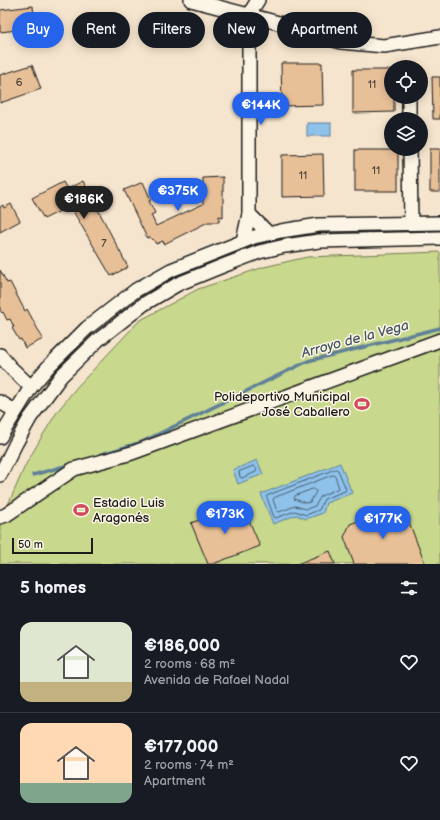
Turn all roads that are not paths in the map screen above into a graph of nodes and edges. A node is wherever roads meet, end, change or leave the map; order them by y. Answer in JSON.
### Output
{"nodes":[{"id":1,"x":191,"y":0,"type":"edge"},
{"id":2,"x":225,"y":0,"type":"edge"},
{"id":3,"x":252,"y":7,"type":"edge"},
{"id":4,"x":269,"y":21,"type":"edge"},
{"id":5,"x":440,"y":28,"type":"edge"},
{"id":6,"x":440,"y":37,"type":"edge"},
{"id":7,"x":249,"y":48,"type":"edge"},
{"id":8,"x":410,"y":156,"type":"edge"},
{"id":9,"x":249,"y":214,"type":"junction"},
{"id":10,"x":410,"y":223,"type":"junction"},
{"id":11,"x":440,"y":223,"type":"edge"},
{"id":12,"x":269,"y":234,"type":"junction"},
{"id":13,"x":440,"y":238,"type":"edge"},
{"id":14,"x":243,"y":241,"type":"junction"},
{"id":15,"x":440,"y":340,"type":"edge"},
{"id":16,"x":0,"y":355,"type":"edge"},
{"id":17,"x":31,"y":387,"type":"junction"},
{"id":18,"x":0,"y":392,"type":"edge"},
{"id":19,"x":0,"y":397,"type":"edge"},
{"id":20,"x":0,"y":402,"type":"edge"},
{"id":21,"x":15,"y":411,"type":"junction"},
{"id":22,"x":0,"y":436,"type":"edge"},
{"id":23,"x":0,"y":475,"type":"edge"},
{"id":24,"x":0,"y":517,"type":"edge"}],
"edges":[{"from":1,"to":3,"type":"street"},
{"from":2,"to":3,"type":"street"},
{"from":3,"to":5,"type":"street"},
{"from":4,"to":6,"type":"street"},
{"from":7,"to":9,"type":"street"},
{"from":8,"to":10,"type":"street"},
{"from":9,"to":12,"type":"street"},
{"from":9,"to":14,"type":"street"},
{"from":10,"to":11,"type":"street"},
{"from":10,"to":12,"type":"street"},
{"from":12,"to":14,"type":"street"},
{"from":13,"to":23,"type":"street"},
{"from":14,"to":17,"type":"street"},
{"from":15,"to":24,"type":"street"},
{"from":16,"to":17,"type":"street"},
{"from":17,"to":21,"type":"street"},
{"from":18,"to":19,"type":"street"},
{"from":20,"to":21,"type":"street"},
{"from":21,"to":22,"type":"street"}]}
